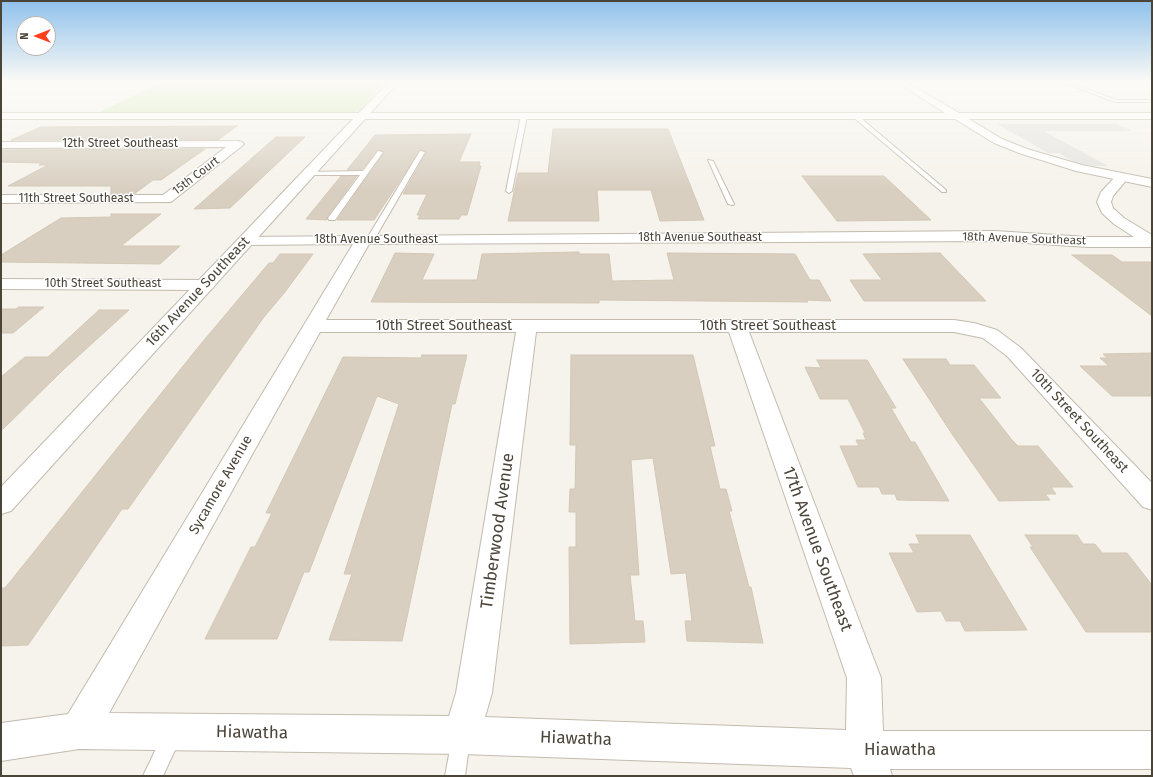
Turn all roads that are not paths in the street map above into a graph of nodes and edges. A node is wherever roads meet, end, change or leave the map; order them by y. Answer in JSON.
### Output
{"nodes":[{"id":1,"x":361,"y":117,"type":"edge"},
{"id":2,"x":524,"y":117,"type":"edge"},
{"id":3,"x":857,"y":117,"type":"edge"},
{"id":4,"x":958,"y":117,"type":"edge"},
{"id":5,"x":1,"y":144,"type":"edge"},
{"id":6,"x":238,"y":144,"type":"joint"},
{"id":7,"x":380,"y":152,"type":"dead end"},
{"id":8,"x":422,"y":152,"type":"dead end"},
{"id":9,"x":710,"y":161,"type":"dead end"},
{"id":10,"x":309,"y":173,"type":"junction"},
{"id":11,"x":365,"y":173,"type":"junction"},
{"id":12,"x":1122,"y":178,"type":"junction"},
{"id":13,"x":1152,"y":183,"type":"edge"},
{"id":14,"x":944,"y":190,"type":"dead end"},
{"id":15,"x":509,"y":191,"type":"dead end"},
{"id":16,"x":1,"y":199,"type":"edge"},
{"id":17,"x":151,"y":199,"type":"joint"},
{"id":18,"x":731,"y":204,"type":"dead end"},
{"id":19,"x":332,"y":218,"type":"dead end"},
{"id":20,"x":247,"y":240,"type":"junction"},
{"id":21,"x":367,"y":240,"type":"junction"},
{"id":22,"x":1152,"y":242,"type":"edge"},
{"id":23,"x":1,"y":284,"type":"edge"},
{"id":24,"x":206,"y":285,"type":"junction"},
{"id":25,"x":313,"y":326,"type":"junction"},
{"id":26,"x":527,"y":326,"type":"junction"},
{"id":27,"x":737,"y":326,"type":"junction"},
{"id":28,"x":1152,"y":500,"type":"edge"},
{"id":29,"x":1,"y":504,"type":"edge"},
{"id":30,"x":79,"y":731,"type":"junction"},
{"id":31,"x":174,"y":732,"type":"junction"},
{"id":32,"x":462,"y":735,"type":"junction"},
{"id":33,"x":1,"y":742,"type":"edge"},
{"id":34,"x":1152,"y":750,"type":"edge"},
{"id":35,"x":869,"y":763,"type":"edge"},
{"id":36,"x":153,"y":776,"type":"edge"},
{"id":37,"x":455,"y":776,"type":"edge"}],
"edges":[{"from":1,"to":10,"type":"street","name":"16th Avenue Southeast"},
{"from":2,"to":15,"type":"lane"},
{"from":3,"to":14,"type":"lane"},
{"from":4,"to":12,"type":"street"},
{"from":5,"to":6,"type":"street","name":"12th Street Southeast"},
{"from":6,"to":17,"type":"street","name":"15th Court"},
{"from":7,"to":11,"type":"lane"},
{"from":8,"to":21,"type":"lane"},
{"from":9,"to":18,"type":"lane"},
{"from":10,"to":11,"type":"lane"},
{"from":10,"to":20,"type":"street","name":"16th Avenue Southeast"},
{"from":11,"to":19,"type":"lane"},
{"from":12,"to":13,"type":"street"},
{"from":12,"to":22,"type":"street","name":"18th Avenue Southeast"},
{"from":16,"to":17,"type":"street","name":"11th Street Southeast"},
{"from":20,"to":21,"type":"street","name":"18th Avenue Southeast"},
{"from":20,"to":24,"type":"street","name":"16th Avenue Southeast"},
{"from":21,"to":22,"type":"street","name":"18th Avenue Southeast"},
{"from":21,"to":25,"type":"street","name":"Sycamore Avenue"},
{"from":23,"to":24,"type":"street","name":"10th Street Southeast"},
{"from":24,"to":29,"type":"street","name":"16th Avenue Southeast"},
{"from":25,"to":26,"type":"street","name":"10th Street Southeast"},
{"from":25,"to":30,"type":"street","name":"Sycamore Avenue"},
{"from":26,"to":27,"type":"street","name":"10th Street Southeast"},
{"from":26,"to":32,"type":"street","name":"Timberwood Avenue"},
{"from":27,"to":28,"type":"street","name":"10th Street Southeast"},
{"from":27,"to":35,"type":"street","name":"17th Avenue Southeast"},
{"from":30,"to":31,"type":"street","name":"Hiawatha"},
{"from":30,"to":33,"type":"street","name":"Hiawatha"},
{"from":31,"to":32,"type":"street","name":"Hiawatha"},
{"from":31,"to":36,"type":"lane"},
{"from":32,"to":35,"type":"street","name":"Hiawatha"},
{"from":32,"to":37,"type":"lane"},
{"from":34,"to":35,"type":"street","name":"Hiawatha"}]}
